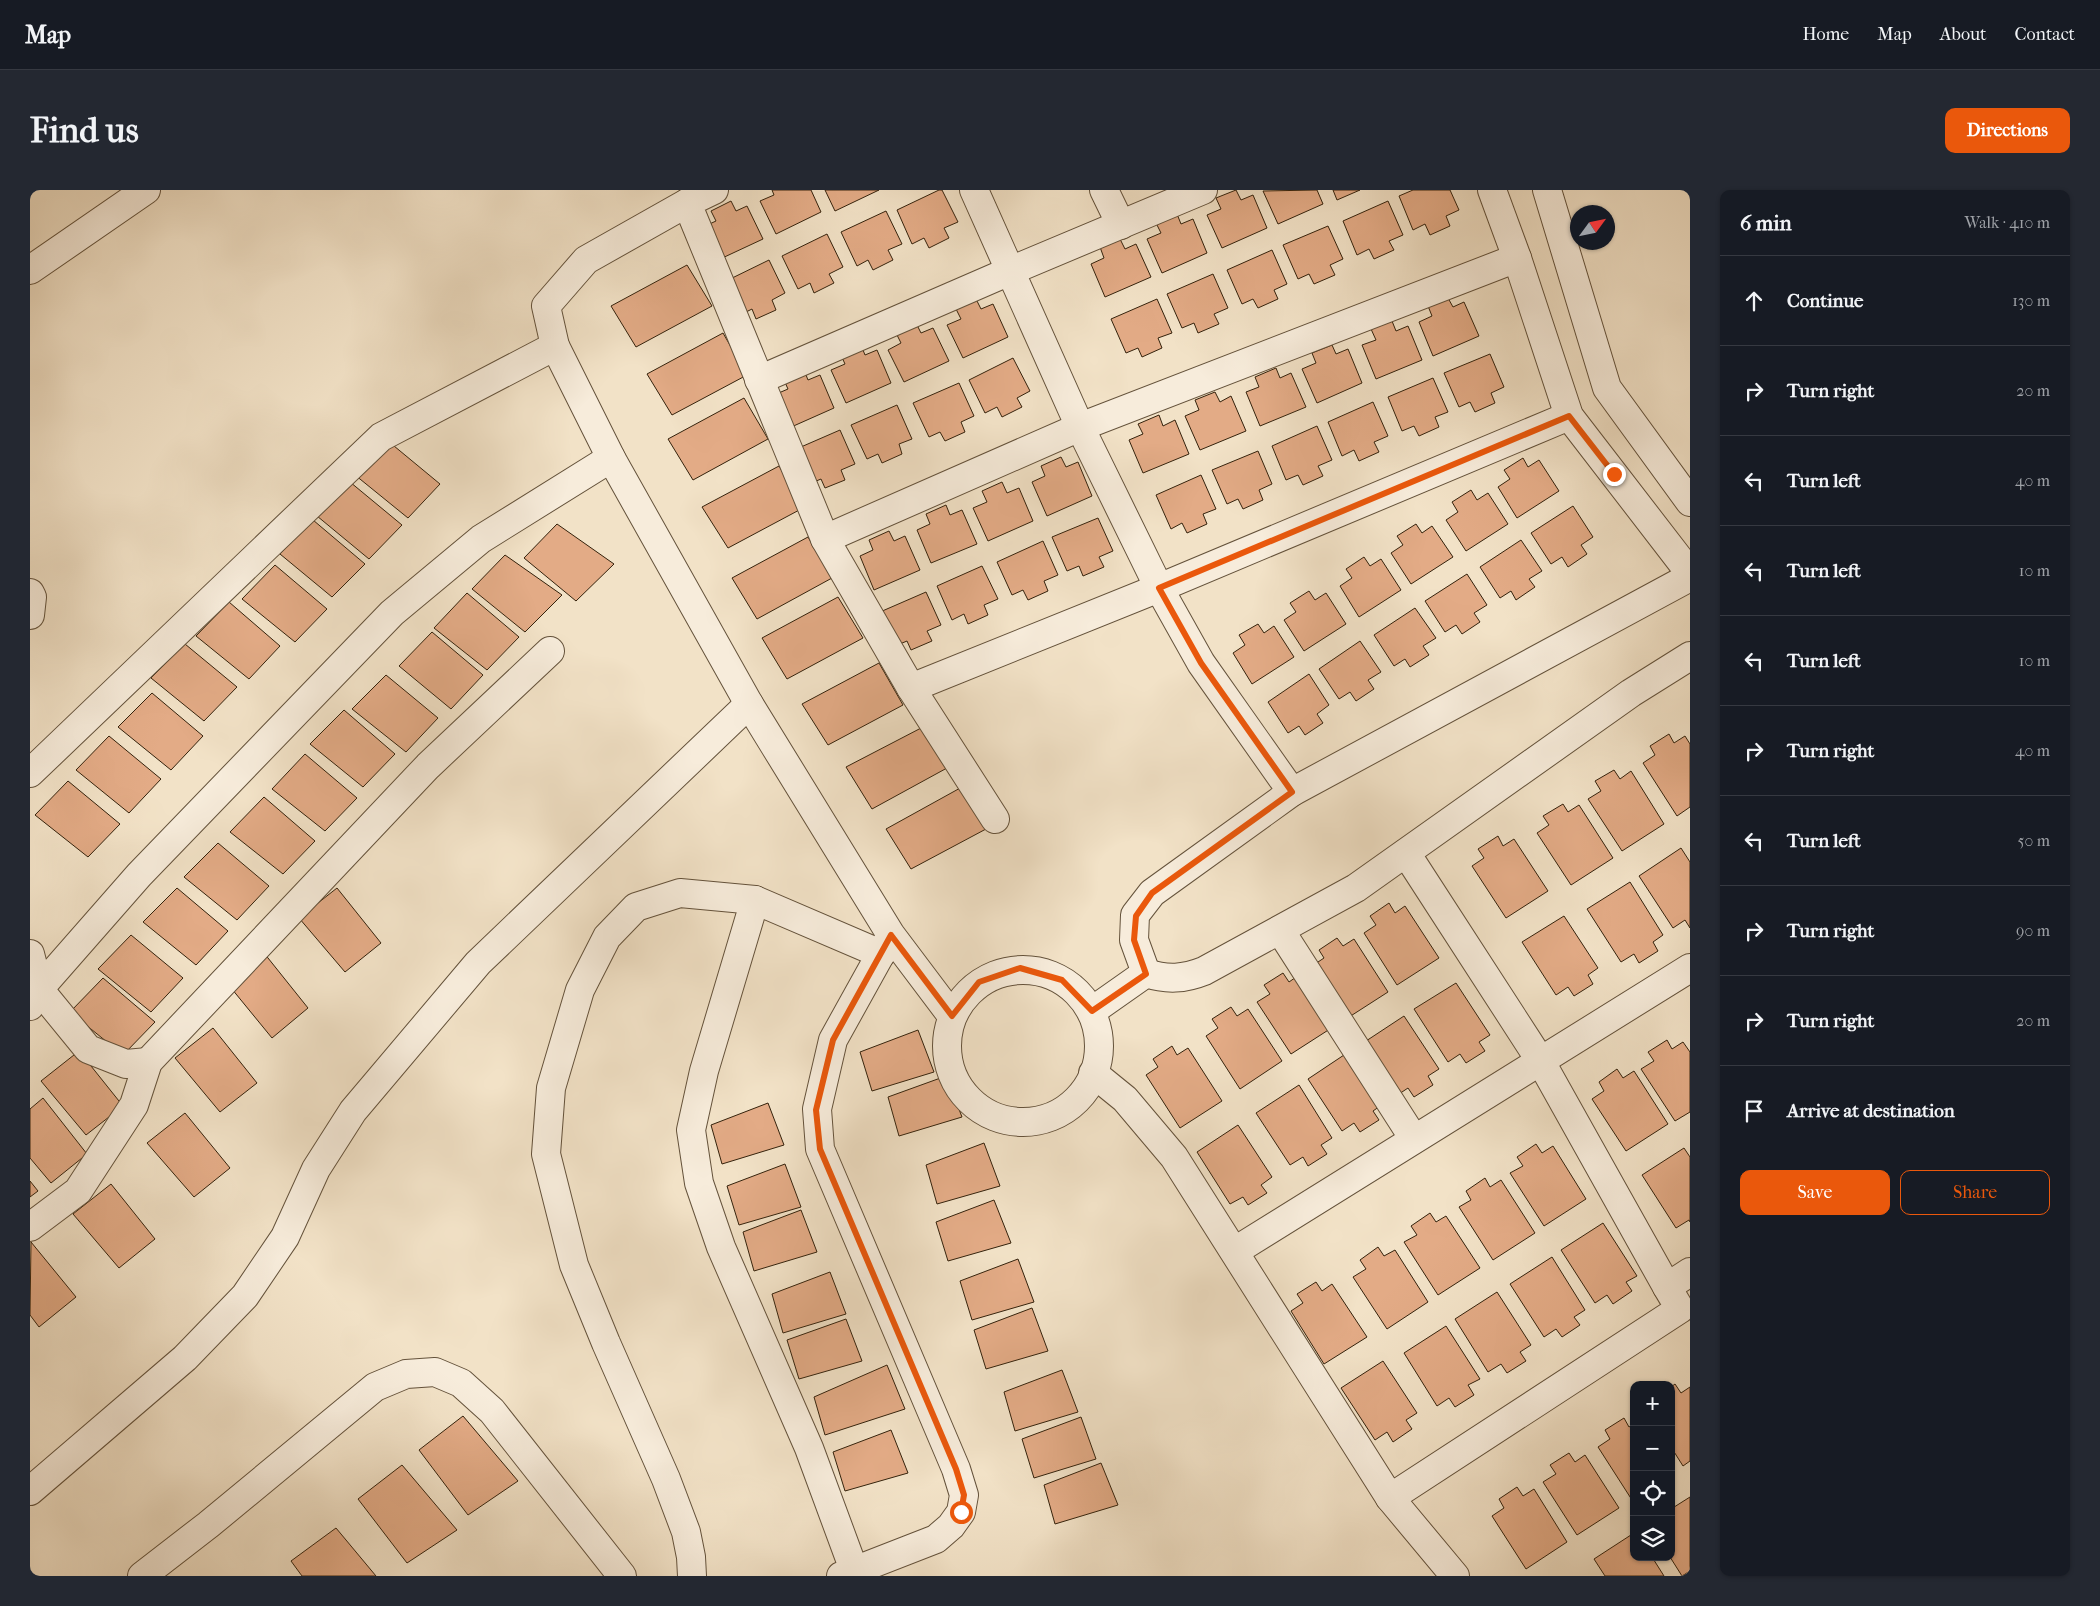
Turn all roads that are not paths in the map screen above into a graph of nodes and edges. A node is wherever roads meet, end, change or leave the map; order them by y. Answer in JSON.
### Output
{"nodes":[{"id":1,"x":146,"y":190,"type":"edge"},
{"id":2,"x":714,"y":190,"type":"edge"},
{"id":3,"x":974,"y":190,"type":"edge"},
{"id":4,"x":1104,"y":190,"type":"edge"},
{"id":5,"x":1203,"y":190,"type":"edge"},
{"id":6,"x":1492,"y":190,"type":"edge"},
{"id":7,"x":1547,"y":190,"type":"edge"},
{"id":8,"x":687,"y":203,"type":"junction"},
{"id":9,"x":1121,"y":224,"type":"junction"},
{"id":10,"x":1517,"y":258,"type":"junction"},
{"id":11,"x":30,"y":270,"type":"edge"},
{"id":12,"x":1010,"y":271,"type":"junction"},
{"id":13,"x":555,"y":346,"type":"junction"},
{"id":14,"x":759,"y":380,"type":"junction"},
{"id":15,"x":1569,"y":416,"type":"junction"},
{"id":16,"x":1080,"y":427,"type":"junction"},
{"id":17,"x":611,"y":458,"type":"junction"},
{"id":18,"x":1690,"y":502,"type":"edge"},
{"id":19,"x":825,"y":539,"type":"junction"},
{"id":20,"x":1690,"y":575,"type":"edge"},
{"id":21,"x":1159,"y":588,"type":"junction"},
{"id":22,"x":30,"y":593,"type":"edge"},
{"id":23,"x":30,"y":615,"type":"edge"},
{"id":24,"x":550,"y":651,"type":"dead end"},
{"id":25,"x":1690,"y":656,"type":"edge"},
{"id":26,"x":911,"y":688,"type":"junction"},
{"id":27,"x":749,"y":704,"type":"junction"},
{"id":28,"x":30,"y":773,"type":"edge"},
{"id":29,"x":1292,"y":792,"type":"junction"},
{"id":30,"x":995,"y":819,"type":"dead end"},
{"id":31,"x":1406,"y":853,"type":"junction"},
{"id":32,"x":755,"y":900,"type":"junction"},
{"id":33,"x":1280,"y":930,"type":"junction"},
{"id":34,"x":886,"y":944,"type":"junction"},
{"id":35,"x":30,"y":954,"type":"edge"},
{"id":36,"x":1690,"y":968,"type":"edge"},
{"id":37,"x":1146,"y":974,"type":"junction"},
{"id":38,"x":34,"y":997,"type":"edge"},
{"id":39,"x":1092,"y":1011,"type":"junction"},
{"id":40,"x":952,"y":1016,"type":"junction"},
{"id":41,"x":1540,"y":1060,"type":"junction"},
{"id":42,"x":148,"y":1062,"type":"junction"},
{"id":43,"x":1093,"y":1072,"type":"junction"},
{"id":44,"x":1414,"y":1139,"type":"junction"},
{"id":45,"x":30,"y":1227,"type":"edge"},
{"id":46,"x":1234,"y":1251,"type":"junction"},
{"id":47,"x":1690,"y":1272,"type":"edge"},
{"id":48,"x":1679,"y":1307,"type":"edge"},
{"id":49,"x":32,"y":1483,"type":"edge"},
{"id":50,"x":1390,"y":1498,"type":"junction"},
{"id":51,"x":848,"y":1573,"type":"edge"},
{"id":52,"x":142,"y":1576,"type":"edge"},
{"id":53,"x":622,"y":1576,"type":"edge"},
{"id":54,"x":692,"y":1576,"type":"edge"},
{"id":55,"x":1456,"y":1576,"type":"edge"}],
"edges":[{"from":1,"to":11,"type":"street"},
{"from":2,"to":8,"type":"street"},
{"from":3,"to":12,"type":"street"},
{"from":4,"to":9,"type":"street"},
{"from":5,"to":9,"type":"street"},
{"from":6,"to":10,"type":"street"},
{"from":7,"to":18,"type":"street"},
{"from":8,"to":13,"type":"street"},
{"from":8,"to":14,"type":"street"},
{"from":9,"to":12,"type":"street"},
{"from":10,"to":15,"type":"street"},
{"from":10,"to":16,"type":"street"},
{"from":12,"to":14,"type":"street"},
{"from":12,"to":16,"type":"street"},
{"from":13,"to":17,"type":"street"},
{"from":13,"to":28,"type":"street"},
{"from":14,"to":19,"type":"street"},
{"from":15,"to":20,"type":"street"},
{"from":15,"to":21,"type":"street"},
{"from":16,"to":19,"type":"street"},
{"from":16,"to":21,"type":"street"},
{"from":17,"to":27,"type":"street"},
{"from":17,"to":38,"type":"street"},
{"from":19,"to":26,"type":"street"},
{"from":20,"to":29,"type":"street"},
{"from":21,"to":26,"type":"street"},
{"from":21,"to":29,"type":"street"},
{"from":22,"to":23,"type":"street"},
{"from":24,"to":42,"type":"street"},
{"from":25,"to":31,"type":"street"},
{"from":26,"to":30,"type":"street"},
{"from":27,"to":34,"type":"street"},
{"from":27,"to":49,"type":"street"},
{"from":29,"to":37,"type":"street"},
{"from":31,"to":33,"type":"street"},
{"from":31,"to":41,"type":"street"},
{"from":32,"to":34,"type":"street"},
{"from":32,"to":51,"type":"street"},
{"from":32,"to":54,"type":"street"},
{"from":33,"to":37,"type":"street"},
{"from":33,"to":44,"type":"street"},
{"from":34,"to":40,"type":"street"},
{"from":34,"to":51,"type":"street"},
{"from":35,"to":38,"type":"street"},
{"from":36,"to":41,"type":"street"},
{"from":37,"to":39,"type":"street"},
{"from":38,"to":42,"type":"street"},
{"from":39,"to":40,"type":"street"},
{"from":39,"to":43,"type":"street"},
{"from":40,"to":43,"type":"street"},
{"from":41,"to":44,"type":"street"},
{"from":41,"to":48,"type":"street"},
{"from":42,"to":45,"type":"street"},
{"from":43,"to":46,"type":"street"},
{"from":44,"to":46,"type":"street"},
{"from":46,"to":50,"type":"street"},
{"from":47,"to":48,"type":"street"},
{"from":48,"to":50,"type":"street"},
{"from":50,"to":55,"type":"street"},
{"from":52,"to":53,"type":"street"}]}
